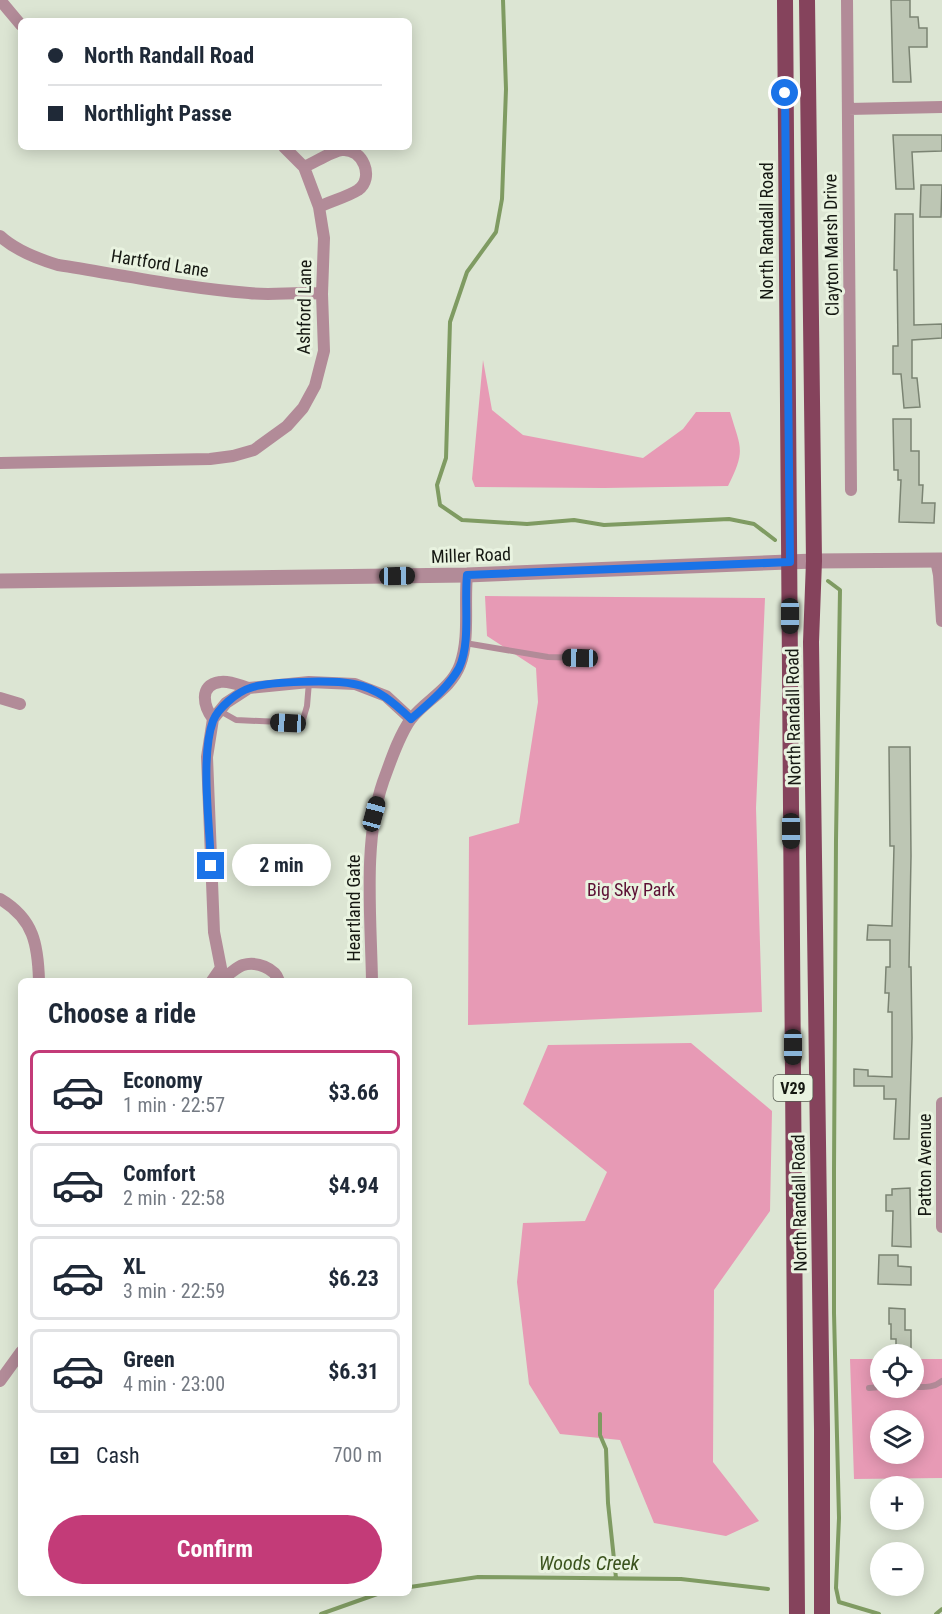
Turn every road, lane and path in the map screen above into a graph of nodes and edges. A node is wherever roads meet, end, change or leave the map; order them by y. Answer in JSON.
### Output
{"nodes":[{"id":1,"x":0,"y":0,"type":"edge"},
{"id":2,"x":785,"y":0,"type":"edge"},
{"id":3,"x":807,"y":0,"type":"edge"},
{"id":4,"x":847,"y":0,"type":"edge"},
{"id":5,"x":18,"y":21,"type":"edge"},
{"id":6,"x":942,"y":107,"type":"edge"},
{"id":7,"x":848,"y":109,"type":"junction"},
{"id":8,"x":287,"y":150,"type":"edge"},
{"id":9,"x":304,"y":167,"type":"junction"},
{"id":10,"x":319,"y":207,"type":"junction"},
{"id":11,"x":0,"y":236,"type":"edge"},
{"id":12,"x":322,"y":294,"type":"junction"},
{"id":13,"x":0,"y":463,"type":"edge"},
{"id":14,"x":851,"y":490,"type":"dead end"},
{"id":15,"x":939,"y":560,"type":"edge"},
{"id":16,"x":814,"y":561,"type":"junction"},
{"id":17,"x":790,"y":562,"type":"junction"},
{"id":18,"x":467,"y":575,"type":"junction"},
{"id":19,"x":0,"y":581,"type":"edge"},
{"id":20,"x":942,"y":621,"type":"edge"},
{"id":21,"x":465,"y":643,"type":"junction"},
{"id":22,"x":580,"y":658,"type":"dead end"},
{"id":23,"x":309,"y":682,"type":"junction"},
{"id":24,"x":249,"y":688,"type":"junction"},
{"id":25,"x":0,"y":698,"type":"edge"},
{"id":26,"x":20,"y":704,"type":"dead end"},
{"id":27,"x":217,"y":715,"type":"junction"},
{"id":28,"x":411,"y":719,"type":"junction"},
{"id":29,"x":0,"y":899,"type":"edge"},
{"id":30,"x":226,"y":975,"type":"edge"},
{"id":31,"x":39,"y":978,"type":"edge"},
{"id":32,"x":278,"y":978,"type":"edge"},
{"id":33,"x":372,"y":978,"type":"edge"},
{"id":34,"x":942,"y":1103,"type":"edge"},
{"id":35,"x":942,"y":1227,"type":"edge"},
{"id":36,"x":18,"y":1356,"type":"edge"},
{"id":37,"x":0,"y":1381,"type":"edge"},
{"id":38,"x":942,"y":1381,"type":"edge"},
{"id":39,"x":924,"y":1387,"type":"edge"},
{"id":40,"x":797,"y":1614,"type":"edge"},
{"id":41,"x":822,"y":1614,"type":"edge"}],
"edges":[{"from":1,"to":5,"type":"street"},
{"from":2,"to":17,"type":"main road","name":"North Randall Road","number":"V29"},
{"from":3,"to":16,"type":"main road","name":"North Randall Road","number":"V29"},
{"from":4,"to":7,"type":"street","name":"Clayton Marsh Drive"},
{"from":6,"to":7,"type":"street"},
{"from":7,"to":14,"type":"street","name":"Clayton Marsh Drive"},
{"from":8,"to":9,"type":"street","name":"Ashford Lane"},
{"from":9,"to":10,"type":"street","name":"Ashford Lane"},
{"from":9,"to":10,"type":"street"},
{"from":10,"to":12,"type":"street","name":"Ashford Lane"},
{"from":11,"to":12,"type":"street","name":"Hartford Lane"},
{"from":12,"to":13,"type":"street","name":"Ashford Lane"},
{"from":15,"to":16,"type":"street","name":"Miller Road"},
{"from":15,"to":20,"type":"street"},
{"from":16,"to":17,"type":"street","name":"Miller Road"},
{"from":16,"to":41,"type":"main road","name":"North Randall Road","number":"V29"},
{"from":17,"to":18,"type":"street","name":"Miller Road"},
{"from":17,"to":40,"type":"main road","name":"North Randall Road","number":"V29"},
{"from":18,"to":19,"type":"street","name":"Miller Road"},
{"from":18,"to":21,"type":"street","name":"Heartland Gate"},
{"from":21,"to":22,"type":"lane"},
{"from":21,"to":28,"type":"street","name":"Heartland Gate"},
{"from":23,"to":24,"type":"street"},
{"from":23,"to":27,"type":"lane"},
{"from":23,"to":28,"type":"street"},
{"from":24,"to":27,"type":"street"},
{"from":24,"to":27,"type":"street"},
{"from":25,"to":26,"type":"street"},
{"from":27,"to":30,"type":"street"},
{"from":28,"to":33,"type":"street","name":"Heartland Gate"},
{"from":29,"to":31,"type":"street"},
{"from":30,"to":32,"type":"street"},
{"from":34,"to":35,"type":"street","name":"Patton Avenue"},
{"from":36,"to":37,"type":"street"},
{"from":38,"to":39,"type":"lane"}]}
